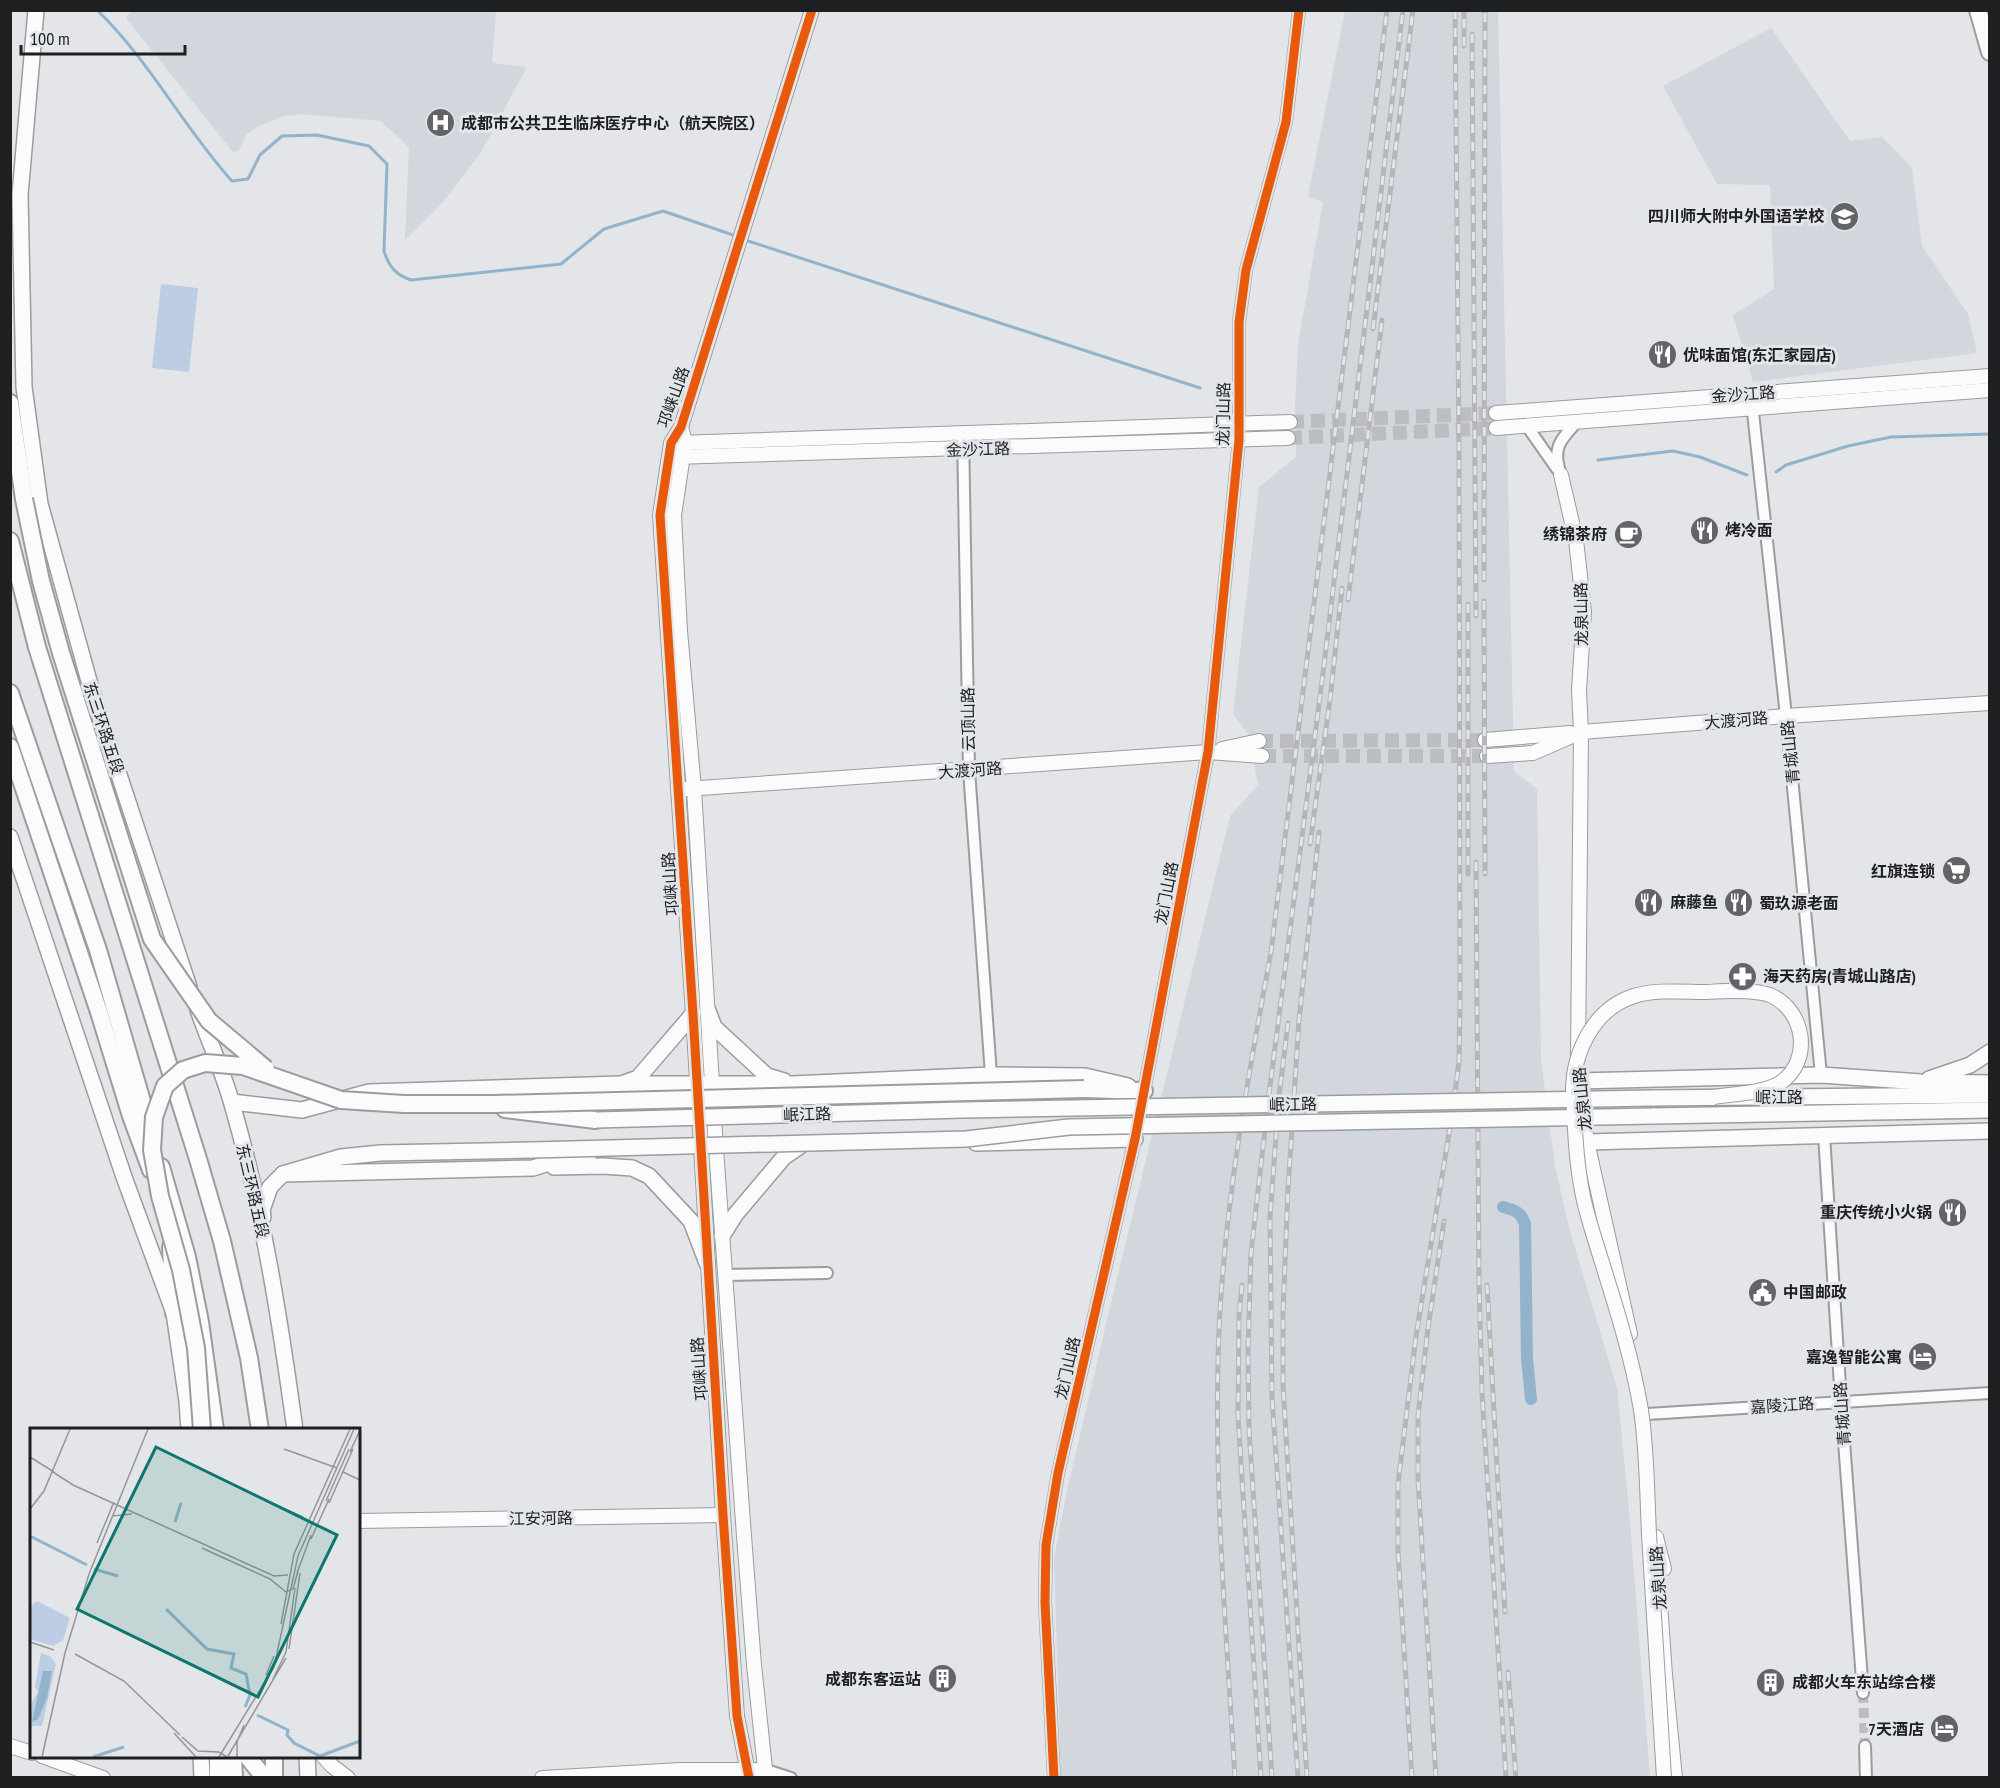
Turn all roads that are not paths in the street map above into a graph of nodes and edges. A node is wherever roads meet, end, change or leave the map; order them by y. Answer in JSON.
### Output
{"nodes":[{"id":1,"x":36,"y":10,"type":"edge"},
{"id":2,"x":812,"y":10,"type":"edge"},
{"id":3,"x":1299,"y":10,"type":"edge"},
{"id":4,"x":1978,"y":10,"type":"edge"},
{"id":5,"x":1989,"y":10,"type":"edge"},
{"id":6,"x":1989,"y":16,"type":"edge"},
{"id":7,"x":1989,"y":52,"type":"edge"},
{"id":8,"x":1989,"y":376,"type":"edge"},
{"id":9,"x":1989,"y":390,"type":"edge"},
{"id":10,"x":1751,"y":394,"type":"junction"},
{"id":11,"x":10,"y":404,"type":"edge"},
{"id":12,"x":1752,"y":408,"type":"junction"},
{"id":13,"x":1496,"y":413,"type":"tunnel mouth"},
{"id":14,"x":1290,"y":422,"type":"tunnel mouth"},
{"id":15,"x":1576,"y":423,"type":"junction"},
{"id":16,"x":1239,"y":425,"type":"junction"},
{"id":17,"x":1527,"y":426,"type":"junction"},
{"id":18,"x":1496,"y":428,"type":"tunnel mouth"},
{"id":19,"x":963,"y":434,"type":"junction"},
{"id":20,"x":1288,"y":438,"type":"tunnel mouth"},
{"id":21,"x":1239,"y":441,"type":"junction"},
{"id":22,"x":678,"y":443,"type":"junction"},
{"id":23,"x":963,"y":449,"type":"junction"},
{"id":24,"x":675,"y":458,"type":"junction"},
{"id":25,"x":1561,"y":475,"type":"junction"},
{"id":26,"x":10,"y":541,"type":"edge"},
{"id":27,"x":10,"y":693,"type":"edge"},
{"id":28,"x":1989,"y":703,"type":"edge"},
{"id":29,"x":1786,"y":716,"type":"junction"},
{"id":30,"x":1581,"y":732,"type":"junction"},
{"id":31,"x":1485,"y":740,"type":"tunnel mouth"},
{"id":32,"x":1259,"y":741,"type":"tunnel mouth"},
{"id":33,"x":10,"y":747,"type":"edge"},
{"id":34,"x":1208,"y":752,"type":"junction"},
{"id":35,"x":1262,"y":756,"type":"tunnel mouth"},
{"id":36,"x":1487,"y":756,"type":"tunnel mouth"},
{"id":37,"x":969,"y":770,"type":"junction"},
{"id":38,"x":678,"y":789,"type":"junction"},
{"id":39,"x":693,"y":789,"type":"junction"},
{"id":40,"x":10,"y":837,"type":"edge"},
{"id":41,"x":701,"y":1012,"type":"junction"},
{"id":42,"x":1989,"y":1052,"type":"edge"},
{"id":43,"x":991,"y":1075,"type":"junction"},
{"id":44,"x":1821,"y":1076,"type":"junction"},
{"id":45,"x":276,"y":1077,"type":"junction"},
{"id":46,"x":1578,"y":1080,"type":"junction"},
{"id":47,"x":1921,"y":1082,"type":"junction"},
{"id":48,"x":1989,"y":1083,"type":"edge"},
{"id":49,"x":620,"y":1084,"type":"junction"},
{"id":50,"x":705,"y":1084,"type":"junction"},
{"id":51,"x":792,"y":1084,"type":"junction"},
{"id":52,"x":1144,"y":1091,"type":"junction"},
{"id":53,"x":1989,"y":1095,"type":"edge"},
{"id":54,"x":1714,"y":1097,"type":"junction"},
{"id":55,"x":232,"y":1102,"type":"junction"},
{"id":56,"x":461,"y":1104,"type":"junction"},
{"id":57,"x":1989,"y":1110,"type":"edge"},
{"id":58,"x":596,"y":1120,"type":"joint"},
{"id":59,"x":1989,"y":1131,"type":"edge"},
{"id":60,"x":1824,"y":1135,"type":"junction"},
{"id":61,"x":1135,"y":1139,"type":"junction"},
{"id":62,"x":1587,"y":1142,"type":"junction"},
{"id":63,"x":800,"y":1146,"type":"junction"},
{"id":64,"x":709,"y":1149,"type":"junction"},
{"id":65,"x":533,"y":1168,"type":"junction"},
{"id":66,"x":283,"y":1174,"type":"junction"},
{"id":67,"x":164,"y":1195,"type":"junction"},
{"id":68,"x":265,"y":1235,"type":"junction"},
{"id":69,"x":722,"y":1236,"type":"junction"},
{"id":70,"x":707,"y":1263,"type":"junction"},
{"id":71,"x":826,"y":1273,"type":"dead end"},
{"id":72,"x":725,"y":1275,"type":"junction"},
{"id":73,"x":174,"y":1313,"type":"junction"},
{"id":74,"x":1989,"y":1394,"type":"edge"},
{"id":75,"x":1840,"y":1402,"type":"junction"},
{"id":76,"x":1647,"y":1414,"type":"junction"},
{"id":77,"x":189,"y":1428,"type":"edge"},
{"id":78,"x":202,"y":1428,"type":"edge"},
{"id":79,"x":215,"y":1428,"type":"edge"},
{"id":80,"x":260,"y":1428,"type":"edge"},
{"id":81,"x":295,"y":1428,"type":"edge"},
{"id":82,"x":723,"y":1515,"type":"junction"},
{"id":83,"x":360,"y":1521,"type":"edge"},
{"id":84,"x":1656,"y":1537,"type":"junction"},
{"id":85,"x":1863,"y":1693,"type":"tunnel mouth"},
{"id":86,"x":10,"y":1746,"type":"edge"},
{"id":87,"x":1865,"y":1746,"type":"tunnel mouth"},
{"id":88,"x":30,"y":1752,"type":"edge"},
{"id":89,"x":48,"y":1758,"type":"edge"},
{"id":90,"x":201,"y":1758,"type":"edge"},
{"id":91,"x":218,"y":1758,"type":"edge"},
{"id":92,"x":233,"y":1758,"type":"edge"},
{"id":93,"x":249,"y":1758,"type":"edge"},
{"id":94,"x":274,"y":1758,"type":"edge"},
{"id":95,"x":307,"y":1758,"type":"edge"},
{"id":96,"x":325,"y":1758,"type":"edge"},
{"id":97,"x":748,"y":1774,"type":"edge"},
{"id":98,"x":766,"y":1774,"type":"edge"},
{"id":99,"x":103,"y":1778,"type":"edge"},
{"id":100,"x":202,"y":1778,"type":"edge"},
{"id":101,"x":218,"y":1778,"type":"edge"},
{"id":102,"x":234,"y":1778,"type":"edge"},
{"id":103,"x":265,"y":1778,"type":"edge"},
{"id":104,"x":274,"y":1778,"type":"edge"},
{"id":105,"x":308,"y":1778,"type":"edge"},
{"id":106,"x":348,"y":1778,"type":"edge"},
{"id":107,"x":542,"y":1778,"type":"edge"},
{"id":108,"x":791,"y":1778,"type":"edge"},
{"id":109,"x":1054,"y":1778,"type":"edge"},
{"id":110,"x":1664,"y":1778,"type":"edge"},
{"id":111,"x":1678,"y":1778,"type":"edge"},
{"id":112,"x":1866,"y":1778,"type":"edge"}],
"edges":[{"from":1,"to":55,"type":"main road","name":"东三环路五段"},
{"from":2,"to":22,"type":"street","name":"邛崃山路"},
{"from":3,"to":16,"type":"street","name":"龙门山路"},
{"from":4,"to":7,"type":"main road"},
{"from":5,"to":6,"type":"main road"},
{"from":8,"to":10,"type":"street","name":"金沙江路"},
{"from":9,"to":12,"type":"street","name":"金沙江路"},
{"from":10,"to":12,"type":"street","name":"青城山路"},
{"from":10,"to":13,"type":"street","name":"金沙江路"},
{"from":11,"to":45,"type":"main road","bridge":true},
{"from":12,"to":15,"type":"street","name":"金沙江路"},
{"from":12,"to":29,"type":"street","name":"青城山路"},
{"from":14,"to":16,"type":"street","name":"金沙江路"},
{"from":15,"to":17,"type":"street","name":"金沙江路"},
{"from":15,"to":25,"type":"street","name":"龙泉山路"},
{"from":16,"to":19,"type":"street","name":"金沙江路"},
{"from":16,"to":21,"type":"street","name":"龙门山路"},
{"from":17,"to":18,"type":"street","name":"金沙江路"},
{"from":17,"to":25,"type":"street"},
{"from":19,"to":22,"type":"street","name":"金沙江路"},
{"from":19,"to":23,"type":"street","name":"云顶山路"},
{"from":20,"to":21,"type":"street","name":"金沙江路"},
{"from":21,"to":23,"type":"street","name":"金沙江路"},
{"from":21,"to":34,"type":"street","name":"龙门山路"},
{"from":22,"to":24,"type":"street","name":"邛崃山路"},
{"from":23,"to":24,"type":"street","name":"金沙江路"},
{"from":23,"to":37,"type":"street","name":"云顶山路"},
{"from":24,"to":38,"type":"street","name":"邛崃山路"},
{"from":24,"to":39,"type":"street","name":"邛崃山路"},
{"from":25,"to":30,"type":"street","name":"龙泉山路"},
{"from":26,"to":80,"type":"main road"},
{"from":27,"to":67,"type":"main road"},
{"from":28,"to":29,"type":"street","name":"大渡河路"},
{"from":29,"to":30,"type":"street","name":"大渡河路"},
{"from":29,"to":44,"type":"street","name":"青城山路"},
{"from":30,"to":31,"type":"street"},
{"from":30,"to":36,"type":"street","name":"大渡河路"},
{"from":30,"to":46,"type":"street","name":"龙泉山路"},
{"from":32,"to":34,"type":"street"},
{"from":33,"to":67,"type":"main road","bridge":true},
{"from":34,"to":35,"type":"street","name":"大渡河路"},
{"from":34,"to":37,"type":"street","name":"大渡河路"},
{"from":34,"to":52,"type":"street","name":"龙门山路"},
{"from":37,"to":39,"type":"street","name":"大渡河路"},
{"from":37,"to":43,"type":"street","name":"云顶山路"},
{"from":38,"to":39,"type":"street","name":"大渡河路"},
{"from":38,"to":41,"type":"street","name":"邛崃山路"},
{"from":39,"to":41,"type":"street","name":"邛崃山路"},
{"from":40,"to":73,"type":"main road"},
{"from":41,"to":49,"type":"main road"},
{"from":41,"to":50,"type":"street","name":"邛崃山路"},
{"from":41,"to":51,"type":"main road"},
{"from":42,"to":47,"type":"main road"},
{"from":43,"to":51,"type":"main road"},
{"from":43,"to":52,"type":"main road"},
{"from":44,"to":46,"type":"main road","name":"岷江路"},
{"from":44,"to":47,"type":"main road","name":"岷江路"},
{"from":45,"to":56,"type":"main road","bridge":true},
{"from":45,"to":67,"type":"main road","bridge":true},
{"from":46,"to":62,"type":"street","name":"龙泉山路"},
{"from":47,"to":48,"type":"main road","name":"岷江路"},
{"from":49,"to":50,"type":"main road"},
{"from":49,"to":55,"type":"main road"},
{"from":50,"to":51,"type":"main road"},
{"from":50,"to":64,"type":"street","name":"邛崃山路"},
{"from":52,"to":56,"type":"main road","bridge":true},
{"from":52,"to":61,"type":"street","name":"龙门山路"},
{"from":53,"to":54,"type":"main road","name":"岷江路","bridge":true},
{"from":54,"to":58,"type":"main road","name":"岷江路","bridge":true},
{"from":54,"to":110,"type":"street","bridge":true},
{"from":55,"to":68,"type":"main road","name":"东三环路五段"},
{"from":56,"to":58,"type":"main road","bridge":true},
{"from":57,"to":66,"type":"main road","name":"岷江路","bridge":true},
{"from":59,"to":60,"type":"main road"},
{"from":60,"to":62,"type":"main road"},
{"from":60,"to":75,"type":"street","name":"青城山路"},
{"from":61,"to":63,"type":"main road"},
{"from":61,"to":109,"type":"street","name":"龙门山路"},
{"from":62,"to":76,"type":"street","name":"龙泉山路"},
{"from":63,"to":64,"type":"main road"},
{"from":63,"to":69,"type":"main road"},
{"from":64,"to":65,"type":"main road"},
{"from":64,"to":69,"type":"street","name":"邛崃山路"},
{"from":64,"to":70,"type":"street","name":"邛崃山路"},
{"from":65,"to":66,"type":"main road"},
{"from":65,"to":70,"type":"main road"},
{"from":66,"to":68,"type":"main road"},
{"from":67,"to":73,"type":"main road"},
{"from":67,"to":78,"type":"main road","bridge":true},
{"from":67,"to":79,"type":"main road"},
{"from":68,"to":81,"type":"main road","name":"东三环路五段"},
{"from":69,"to":72,"type":"street","name":"邛崃山路"},
{"from":70,"to":82,"type":"street","name":"邛崃山路"},
{"from":71,"to":72,"type":"street"},
{"from":72,"to":98,"type":"street","name":"邛崃山路"},
{"from":73,"to":77,"type":"main road"},
{"from":74,"to":75,"type":"street","name":"嘉陵江路"},
{"from":75,"to":76,"type":"street","name":"嘉陵江路"},
{"from":75,"to":85,"type":"street","name":"青城山路"},
{"from":76,"to":84,"type":"street","name":"龙泉山路"},
{"from":82,"to":83,"type":"street","name":"江安河路"},
{"from":82,"to":97,"type":"street","name":"邛崃山路"},
{"from":84,"to":111,"type":"street","name":"龙泉山路"},
{"from":84,"to":111,"type":"street"},
{"from":86,"to":88,"type":"street"},
{"from":87,"to":112,"type":"street"},
{"from":89,"to":99,"type":"street"},
{"from":90,"to":100,"type":"main road"},
{"from":91,"to":101,"type":"main road"},
{"from":92,"to":102,"type":"main road"},
{"from":93,"to":103,"type":"main road"},
{"from":94,"to":104,"type":"main road"},
{"from":95,"to":105,"type":"main road"},
{"from":96,"to":106,"type":"street"},
{"from":97,"to":98,"type":"street"},
{"from":97,"to":107,"type":"street"},
{"from":98,"to":108,"type":"street"}]}
